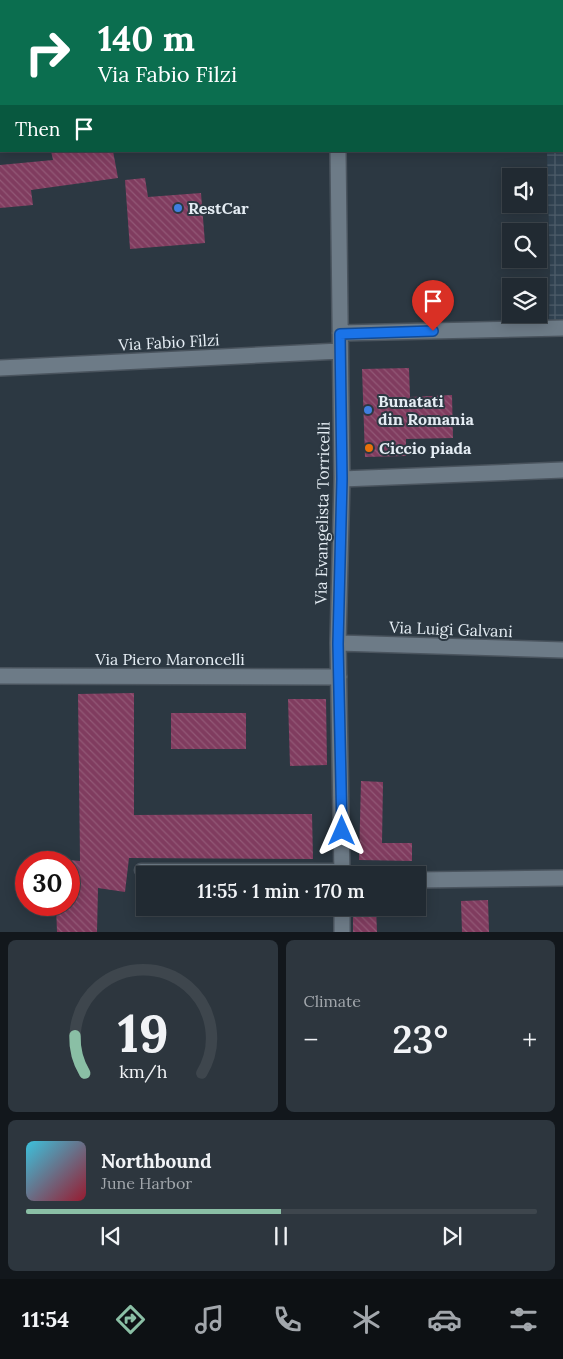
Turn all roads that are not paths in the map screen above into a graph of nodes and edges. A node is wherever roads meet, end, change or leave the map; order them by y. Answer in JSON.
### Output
{"nodes":[{"id":1,"x":338,"y":152,"type":"edge"},
{"id":2,"x":563,"y":328,"type":"edge"},
{"id":3,"x":340,"y":334,"type":"junction"},
{"id":4,"x":340,"y":351,"type":"junction"},
{"id":5,"x":0,"y":368,"type":"edge"},
{"id":6,"x":563,"y":470,"type":"edge"},
{"id":7,"x":342,"y":479,"type":"junction"},
{"id":8,"x":338,"y":644,"type":"junction"},
{"id":9,"x":563,"y":650,"type":"edge"},
{"id":10,"x":0,"y":676,"type":"edge"},
{"id":11,"x":340,"y":677,"type":"junction"},
{"id":12,"x":342,"y":866,"type":"edge"},
{"id":13,"x":563,"y":878,"type":"edge"},
{"id":14,"x":426,"y":880,"type":"edge"},
{"id":15,"x":342,"y":916,"type":"edge"},
{"id":16,"x":342,"y":932,"type":"edge"}],
"edges":[{"from":1,"to":3,"type":"street","name":"Via Evangelista Torricelli"},
{"from":2,"to":3,"type":"street"},
{"from":3,"to":4,"type":"street","name":"Via Evangelista Torricelli"},
{"from":4,"to":5,"type":"street","name":"Via Fabio Filzi"},
{"from":4,"to":7,"type":"street","name":"Via Evangelista Torricelli"},
{"from":6,"to":7,"type":"street"},
{"from":7,"to":8,"type":"street","name":"Via Evangelista Torricelli"},
{"from":8,"to":9,"type":"street","name":"Via Luigi Galvani"},
{"from":8,"to":11,"type":"street","name":"Via Evangelista Torricelli"},
{"from":10,"to":11,"type":"street","name":"Via Piero Maroncelli"},
{"from":11,"to":12,"type":"street","name":"Via Evangelista Torricelli"},
{"from":13,"to":14,"type":"street"},
{"from":15,"to":16,"type":"street"}]}
